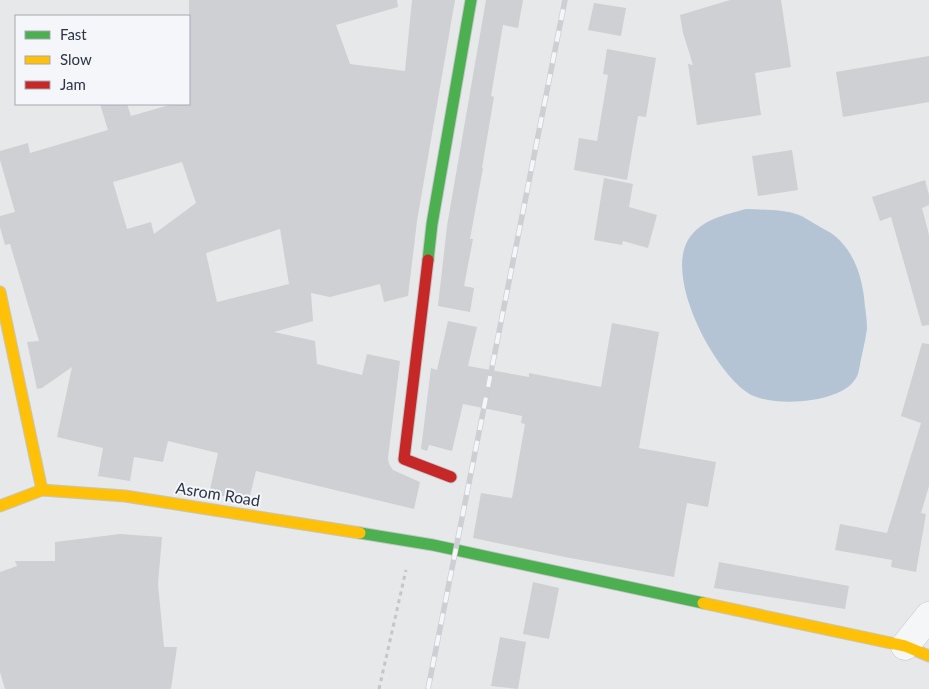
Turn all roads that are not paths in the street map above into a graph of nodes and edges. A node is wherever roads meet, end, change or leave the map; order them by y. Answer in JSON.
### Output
{"nodes":[{"id":1,"x":471,"y":0,"type":"edge"},
{"id":2,"x":0,"y":292,"type":"edge"},
{"id":3,"x":451,"y":477,"type":"dead end"},
{"id":4,"x":42,"y":490,"type":"junction"},
{"id":5,"x":0,"y":506,"type":"edge"},
{"id":6,"x":929,"y":616,"type":"edge"},
{"id":7,"x":917,"y":651,"type":"edge"}],
"edges":[{"from":1,"to":3,"type":"street"},
{"from":2,"to":4,"type":"street"},
{"from":4,"to":5,"type":"street","name":"Asrom Road"},
{"from":4,"to":7,"type":"street","name":"Asrom Road"},
{"from":6,"to":7,"type":"street"}]}
